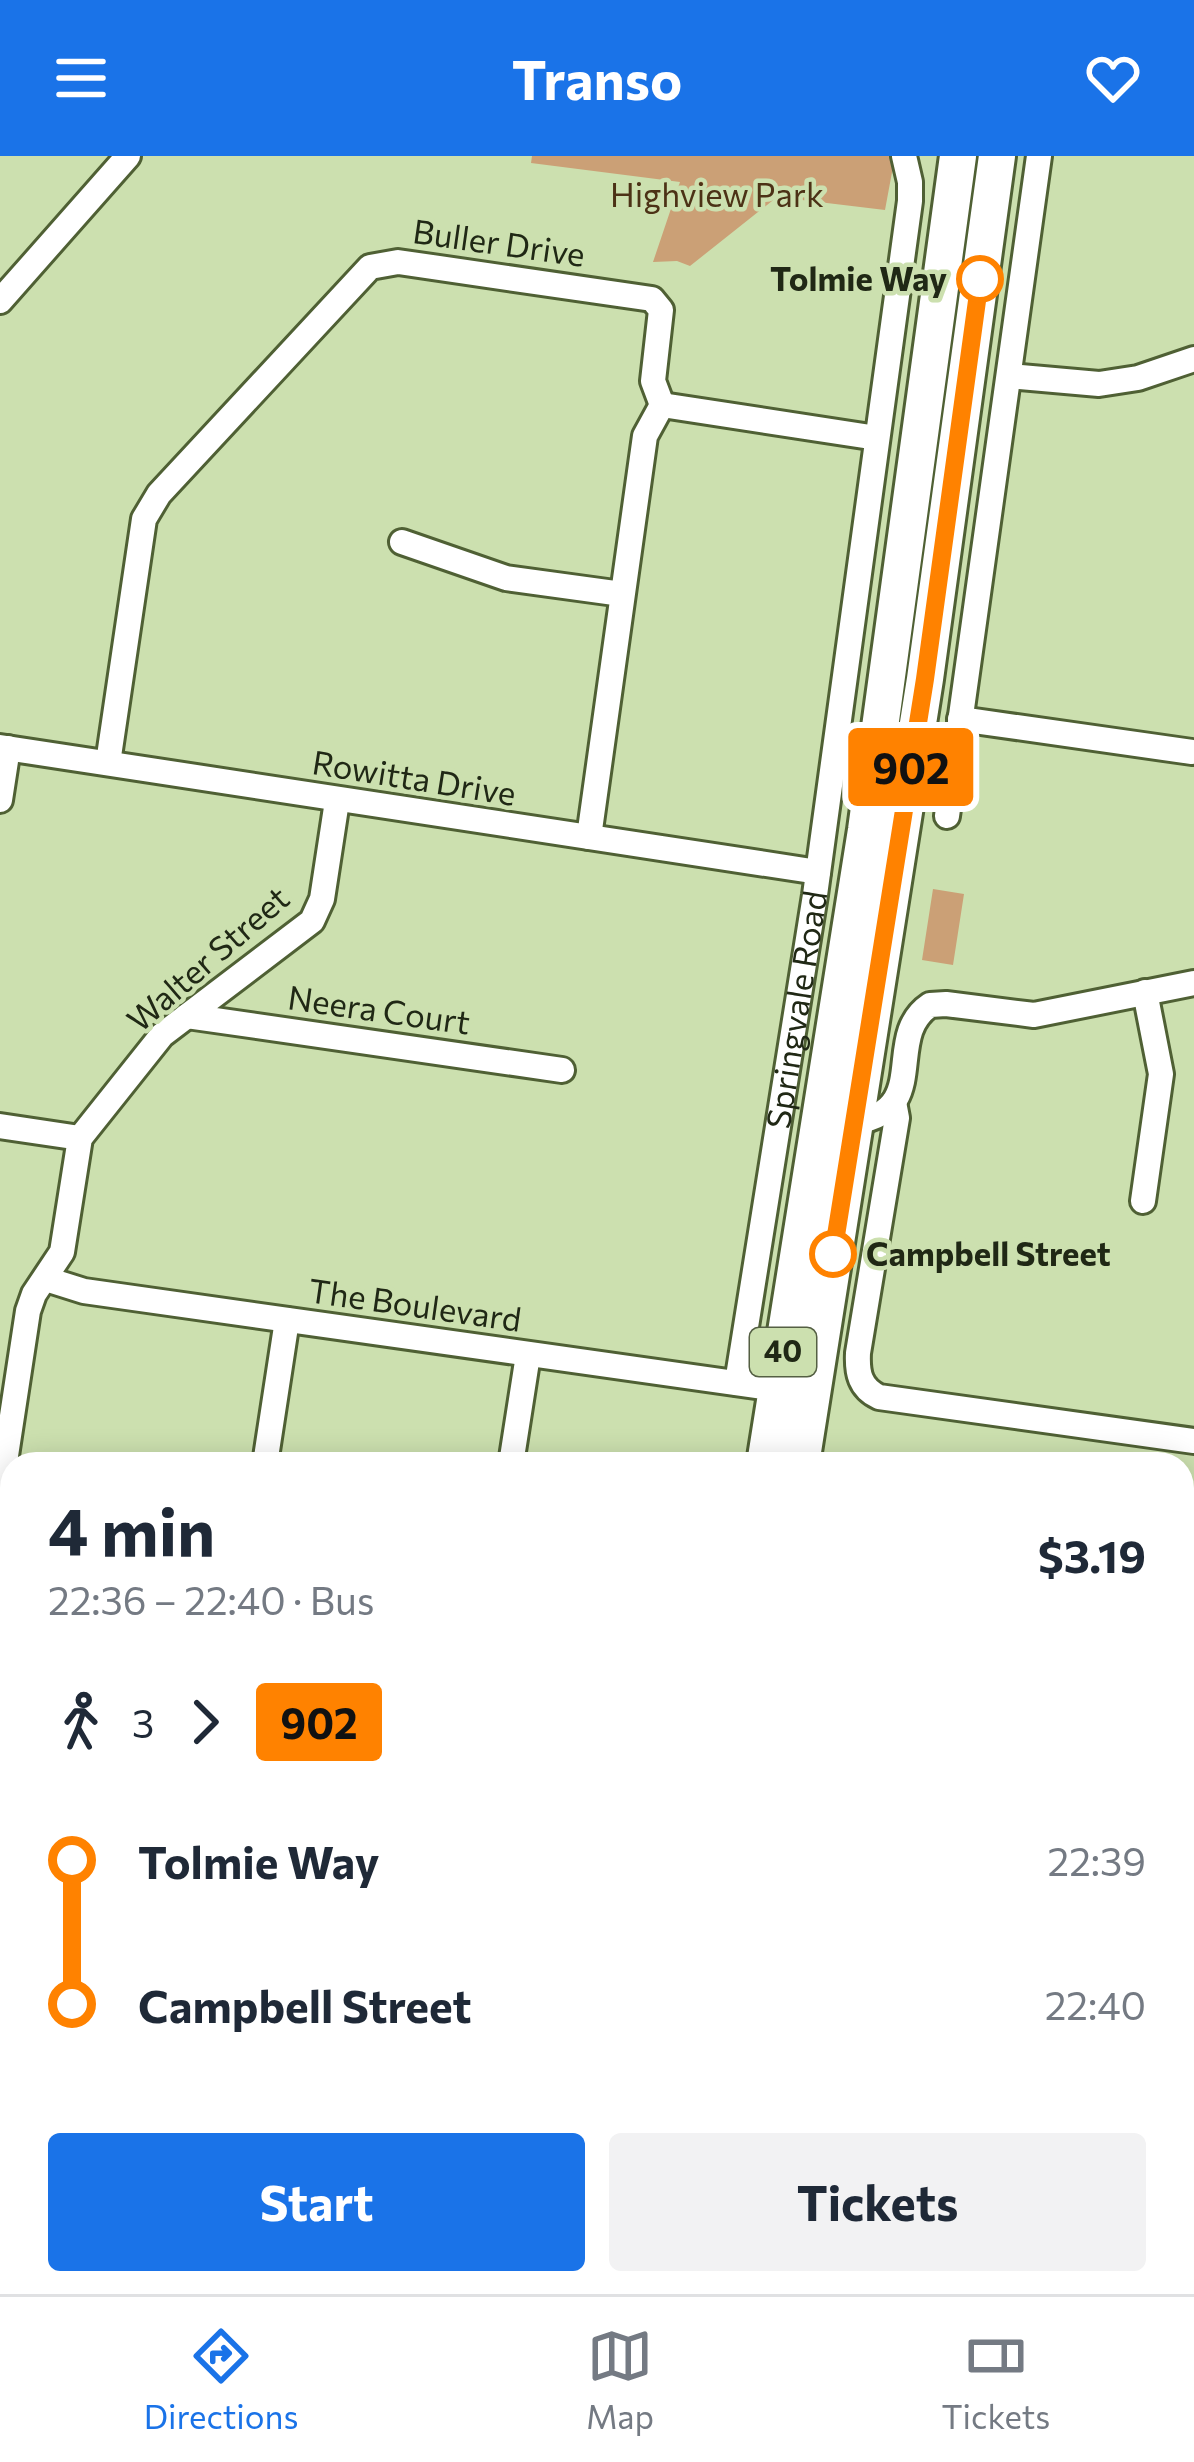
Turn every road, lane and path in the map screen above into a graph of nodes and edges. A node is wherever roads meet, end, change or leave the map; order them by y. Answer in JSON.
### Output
{"nodes":[{"id":1,"x":128,"y":156,"type":"edge"},
{"id":2,"x":904,"y":156,"type":"edge"},
{"id":3,"x":958,"y":156,"type":"edge"},
{"id":4,"x":997,"y":156,"type":"edge"},
{"id":5,"x":1040,"y":156,"type":"edge"},
{"id":6,"x":948,"y":233,"type":"junction"},
{"id":7,"x":986,"y":237,"type":"junction"},
{"id":8,"x":1028,"y":243,"type":"junction"},
{"id":9,"x":0,"y":301,"type":"edge"},
{"id":10,"x":1194,"y":359,"type":"edge"},
{"id":11,"x":1009,"y":376,"type":"junction"},
{"id":12,"x":662,"y":405,"type":"junction"},
{"id":13,"x":877,"y":438,"type":"junction"},
{"id":14,"x":403,"y":542,"type":"dead end"},
{"id":15,"x":622,"y":594,"type":"junction"},
{"id":16,"x":850,"y":637,"type":"junction"},
{"id":17,"x":892,"y":642,"type":"junction"},
{"id":18,"x":929,"y":646,"type":"junction"},
{"id":19,"x":960,"y":719,"type":"junction"},
{"id":20,"x":4,"y":748,"type":"edge"},
{"id":21,"x":1192,"y":752,"type":"edge"},
{"id":22,"x":108,"y":763,"type":"junction"},
{"id":23,"x":0,"y":800,"type":"edge"},
{"id":24,"x":337,"y":801,"type":"junction"},
{"id":25,"x":947,"y":816,"type":"dead end"},
{"id":26,"x":590,"y":837,"type":"junction"},
{"id":27,"x":818,"y":872,"type":"junction"},
{"id":28,"x":1194,"y":982,"type":"edge"},
{"id":29,"x":1145,"y":992,"type":"junction"},
{"id":30,"x":187,"y":1016,"type":"junction"},
{"id":31,"x":562,"y":1070,"type":"dead end"},
{"id":32,"x":864,"y":1103,"type":"junction"},
{"id":33,"x":0,"y":1126,"type":"edge"},
{"id":34,"x":80,"y":1138,"type":"junction"},
{"id":35,"x":1143,"y":1201,"type":"dead end"},
{"id":36,"x":46,"y":1279,"type":"junction"},
{"id":37,"x":287,"y":1321,"type":"junction"},
{"id":38,"x":528,"y":1355,"type":"junction"},
{"id":39,"x":737,"y":1383,"type":"junction"},
{"id":40,"x":777,"y":1389,"type":"junction"},
{"id":41,"x":8,"y":1392,"type":"edge"},
{"id":42,"x":1194,"y":1441,"type":"edge"},
{"id":43,"x":3,"y":1452,"type":"edge"},
{"id":44,"x":267,"y":1452,"type":"edge"},
{"id":45,"x":513,"y":1452,"type":"edge"},
{"id":46,"x":767,"y":1452,"type":"edge"},
{"id":47,"x":803,"y":1452,"type":"edge"}],
"edges":[{"from":1,"to":9,"type":"street"},
{"from":2,"to":13,"type":"street","name":"Springvale Road"},
{"from":3,"to":6,"type":"highway","name":"Springvale Road","number":"40"},
{"from":4,"to":7,"type":"highway","name":"Springvale Road","number":"40"},
{"from":5,"to":8,"type":"street"},
{"from":6,"to":7,"type":"street"},
{"from":6,"to":17,"type":"highway","name":"Springvale Road","number":"40"},
{"from":7,"to":8,"type":"street"},
{"from":7,"to":18,"type":"highway","name":"Springvale Road","number":"40"},
{"from":8,"to":11,"type":"street"},
{"from":10,"to":11,"type":"street"},
{"from":11,"to":19,"type":"street"},
{"from":12,"to":13,"type":"street"},
{"from":12,"to":15,"type":"street","name":"Buller Drive"},
{"from":12,"to":22,"type":"street","name":"Buller Drive"},
{"from":13,"to":16,"type":"street","name":"Springvale Road"},
{"from":14,"to":15,"type":"street"},
{"from":15,"to":26,"type":"street","name":"Buller Drive"},
{"from":16,"to":17,"type":"street"},
{"from":16,"to":27,"type":"street","name":"Springvale Road"},
{"from":17,"to":18,"type":"street"},
{"from":17,"to":32,"type":"highway","name":"Springvale Road","number":"40"},
{"from":18,"to":32,"type":"highway","name":"Springvale Road","number":"40"},
{"from":19,"to":21,"type":"street"},
{"from":19,"to":25,"type":"street"},
{"from":20,"to":22,"type":"street","name":"Rowitta Drive"},
{"from":20,"to":23,"type":"street"},
{"from":22,"to":24,"type":"street","name":"Rowitta Drive"},
{"from":24,"to":26,"type":"street","name":"Rowitta Drive"},
{"from":24,"to":30,"type":"street","name":"Walter Street"},
{"from":26,"to":27,"type":"street","name":"Rowitta Drive"},
{"from":27,"to":39,"type":"street","name":"Springvale Road"},
{"from":28,"to":29,"type":"street"},
{"from":29,"to":32,"type":"street","name":"Springvale Road"},
{"from":29,"to":35,"type":"street"},
{"from":30,"to":31,"type":"street","name":"Neera Court"},
{"from":30,"to":34,"type":"street","name":"Walter Street"},
{"from":32,"to":40,"type":"highway","name":"Springvale Road","number":"40"},
{"from":32,"to":42,"type":"street","name":"Springvale Road"},
{"from":32,"to":47,"type":"highway","name":"Springvale Road","number":"40"},
{"from":33,"to":34,"type":"street"},
{"from":34,"to":36,"type":"street","name":"Walter Street"},
{"from":36,"to":37,"type":"street","name":"The Boulevard"},
{"from":36,"to":41,"type":"street","name":"Walter Street"},
{"from":37,"to":38,"type":"street","name":"The Boulevard"},
{"from":37,"to":44,"type":"street"},
{"from":38,"to":39,"type":"street","name":"The Boulevard"},
{"from":38,"to":45,"type":"street"},
{"from":39,"to":40,"type":"street","name":"The Boulevard"},
{"from":40,"to":46,"type":"highway","name":"Springvale Road","number":"40"},
{"from":41,"to":43,"type":"street","name":"Walter Street"}]}
